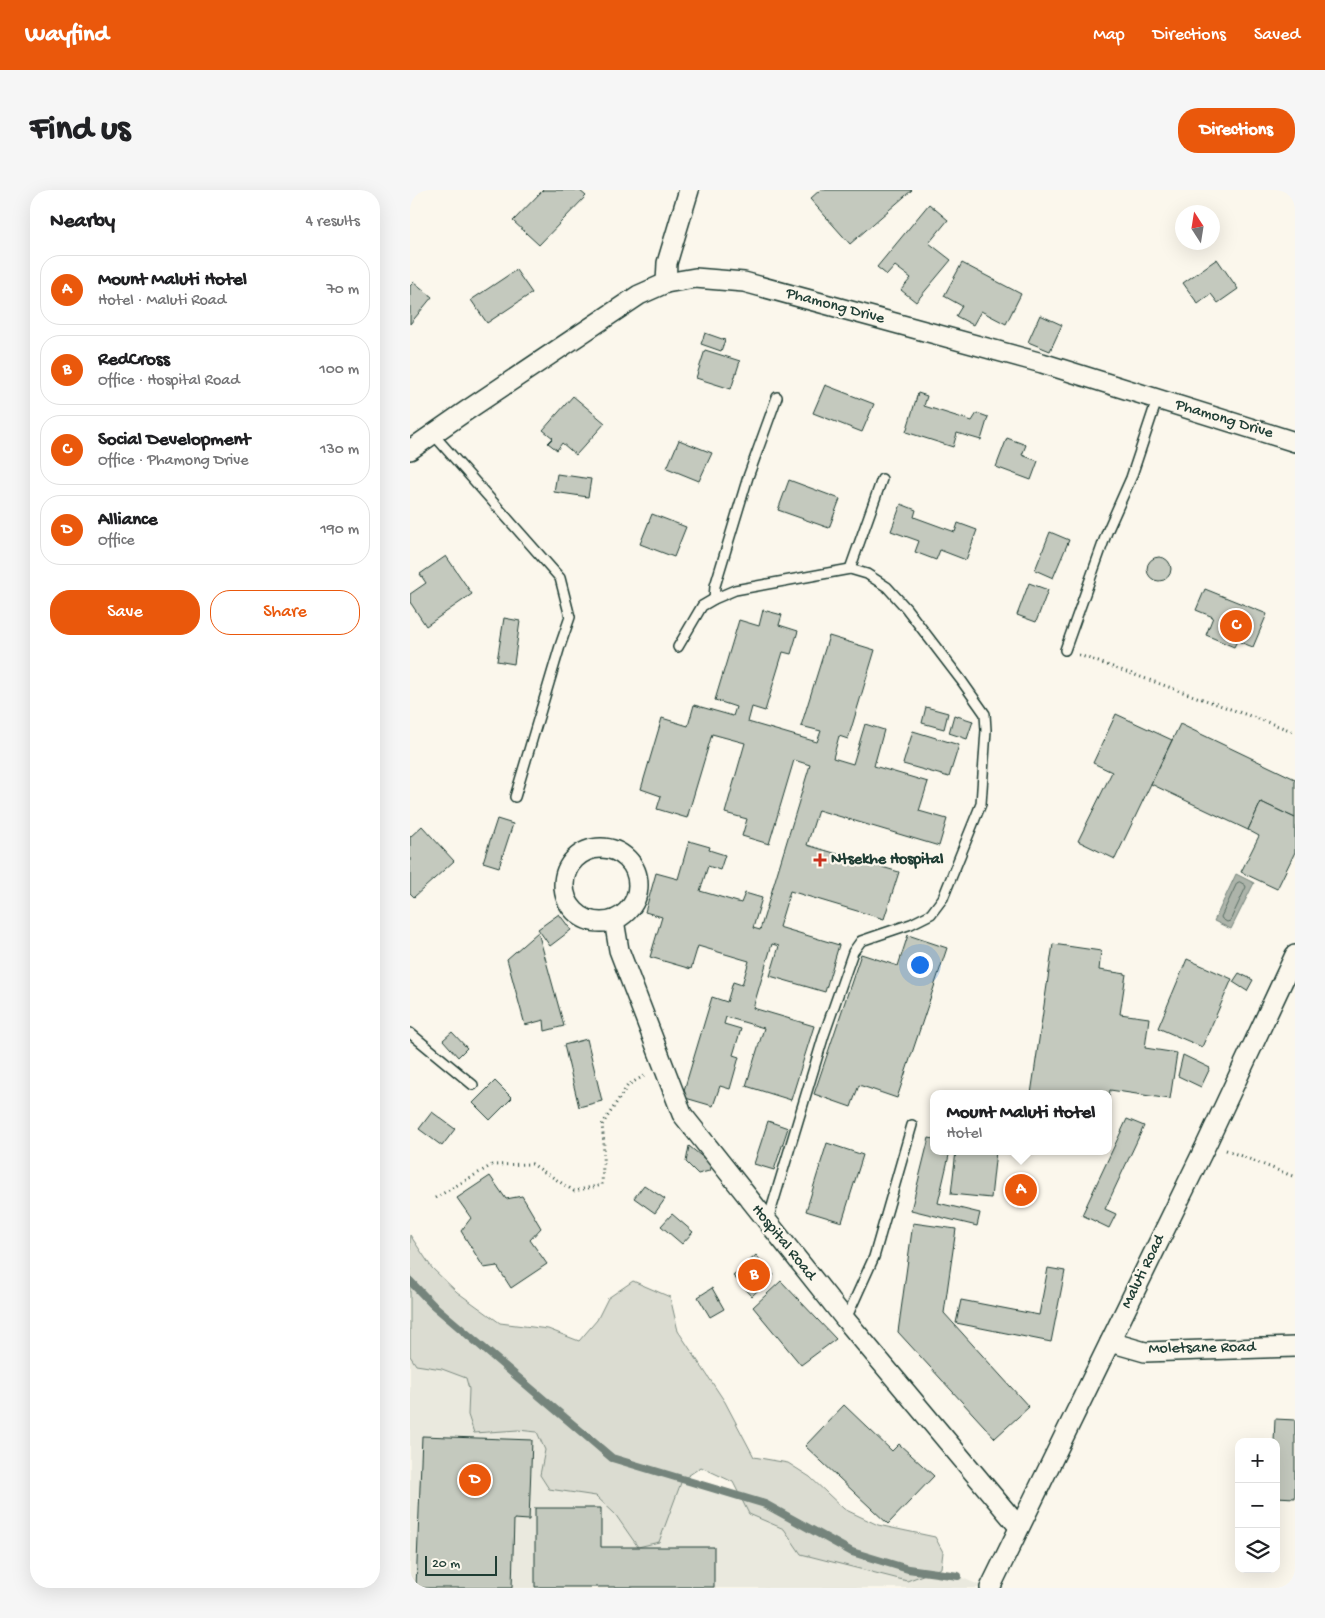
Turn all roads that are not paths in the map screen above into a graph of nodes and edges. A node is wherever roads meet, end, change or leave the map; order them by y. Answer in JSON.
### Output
{"nodes":[{"id":1,"x":689,"y":190,"type":"edge"},
{"id":2,"x":666,"y":283,"type":"junction"},
{"id":3,"x":777,"y":397,"type":"dead end"},
{"id":4,"x":1157,"y":400,"type":"junction"},
{"id":5,"x":432,"y":434,"type":"junction"},
{"id":6,"x":1295,"y":442,"type":"edge"},
{"id":7,"x":410,"y":450,"type":"edge"},
{"id":8,"x":882,"y":479,"type":"dead end"},
{"id":9,"x":850,"y":569,"type":"junction"},
{"id":10,"x":714,"y":599,"type":"junction"},
{"id":11,"x":678,"y":647,"type":"dead end"},
{"id":12,"x":1065,"y":650,"type":"road end"},
{"id":13,"x":515,"y":797,"type":"dead end"},
{"id":14,"x":614,"y":920,"type":"dead end"},
{"id":15,"x":1295,"y":955,"type":"edge"},
{"id":16,"x":410,"y":1033,"type":"edge"},
{"id":17,"x":473,"y":1086,"type":"dead end"},
{"id":18,"x":912,"y":1125,"type":"dead end"},
{"id":19,"x":767,"y":1222,"type":"junction"},
{"id":20,"x":846,"y":1319,"type":"junction"},
{"id":21,"x":1110,"y":1342,"type":"junction"},
{"id":22,"x":1295,"y":1347,"type":"edge"},
{"id":23,"x":1019,"y":1527,"type":"junction"},
{"id":24,"x":990,"y":1588,"type":"edge"}],
"edges":[{"from":1,"to":2,"type":"street"},
{"from":2,"to":4,"type":"street","name":"Phamong Drive"},
{"from":2,"to":5,"type":"street","name":"Phamong Drive"},
{"from":3,"to":10,"type":"lane"},
{"from":4,"to":6,"type":"street","name":"Phamong Drive"},
{"from":4,"to":12,"type":"lane"},
{"from":5,"to":7,"type":"street","name":"Phamong Drive"},
{"from":5,"to":13,"type":"lane"},
{"from":8,"to":9,"type":"lane"},
{"from":9,"to":10,"type":"lane"},
{"from":9,"to":19,"type":"lane"},
{"from":10,"to":11,"type":"lane"},
{"from":14,"to":19,"type":"street","name":"Hospital Road"},
{"from":15,"to":21,"type":"street","name":"Maluti Road"},
{"from":16,"to":17,"type":"lane"},
{"from":18,"to":20,"type":"lane"},
{"from":19,"to":20,"type":"street","name":"Hospital Road"},
{"from":20,"to":23,"type":"street","name":"Hospital Road"},
{"from":21,"to":22,"type":"street","name":"Moletsane Road"},
{"from":21,"to":23,"type":"street","name":"Maluti Road"},
{"from":23,"to":24,"type":"street","name":"Maluti Road"}]}
